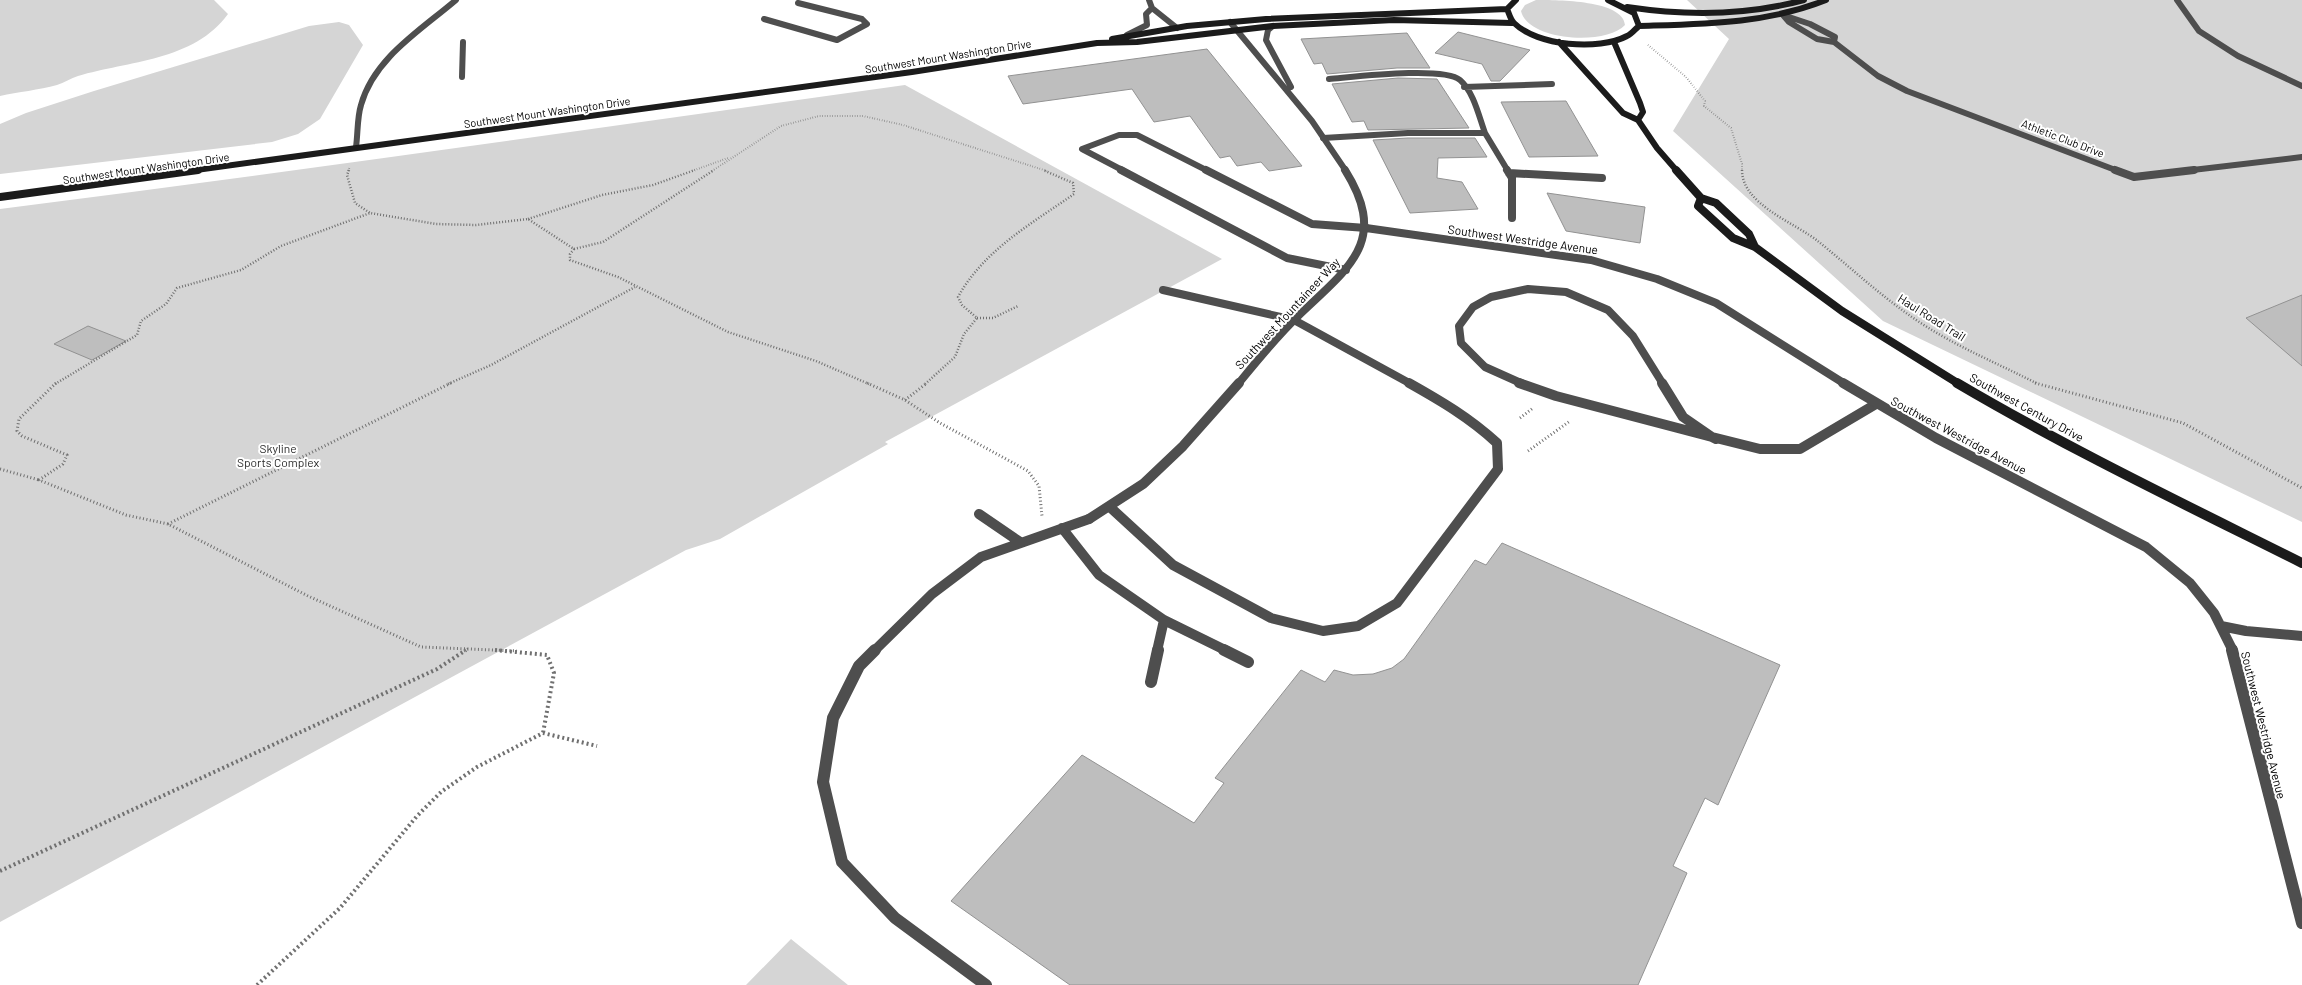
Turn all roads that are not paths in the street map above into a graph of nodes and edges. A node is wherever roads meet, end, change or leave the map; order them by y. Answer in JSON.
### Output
{"nodes":[{"id":1,"x":456,"y":0,"type":"edge"},
{"id":2,"x":1149,"y":0,"type":"edge"},
{"id":3,"x":1516,"y":0,"type":"edge"},
{"id":4,"x":1608,"y":0,"type":"edge"},
{"id":5,"x":1804,"y":0,"type":"edge"},
{"id":6,"x":1826,"y":0,"type":"edge"},
{"id":7,"x":2177,"y":0,"type":"edge"},
{"id":8,"x":798,"y":2,"type":"dead end"},
{"id":9,"x":1625,"y":7,"type":"junction"},
{"id":10,"x":1152,"y":8,"type":"junction"},
{"id":11,"x":1507,"y":9,"type":"junction"},
{"id":12,"x":1783,"y":15,"type":"junction"},
{"id":13,"x":764,"y":19,"type":"dead end"},
{"id":14,"x":1230,"y":22,"type":"junction"},
{"id":15,"x":1512,"y":23,"type":"junction"},
{"id":16,"x":1273,"y":26,"type":"junction"},
{"id":17,"x":1640,"y":26,"type":"junction"},
{"id":18,"x":1176,"y":28,"type":"junction"},
{"id":19,"x":1235,"y":29,"type":"junction"},
{"id":20,"x":1127,"y":35,"type":"junction"},
{"id":21,"x":463,"y":42,"type":"dead end"},
{"id":22,"x":1559,"y":42,"type":"junction"},
{"id":23,"x":1614,"y":42,"type":"junction"},
{"id":24,"x":1834,"y":42,"type":"junction"},
{"id":25,"x":1096,"y":43,"type":"junction"},
{"id":26,"x":462,"y":77,"type":"dead end"},
{"id":27,"x":1330,"y":79,"type":"dead end"},
{"id":28,"x":1552,"y":84,"type":"dead end"},
{"id":29,"x":1464,"y":86,"type":"junction"},
{"id":30,"x":2302,"y":86,"type":"edge"},
{"id":31,"x":1300,"y":106,"type":"junction"},
{"id":32,"x":1638,"y":120,"type":"junction"},
{"id":33,"x":1485,"y":133,"type":"junction"},
{"id":34,"x":1323,"y":138,"type":"junction"},
{"id":35,"x":356,"y":147,"type":"junction"},
{"id":36,"x":2302,"y":157,"type":"edge"},
{"id":37,"x":1509,"y":172,"type":"junction"},
{"id":38,"x":1602,"y":178,"type":"dead end"},
{"id":39,"x":0,"y":198,"type":"edge"},
{"id":40,"x":1701,"y":198,"type":"junction"},
{"id":41,"x":1512,"y":218,"type":"dead end"},
{"id":42,"x":1366,"y":228,"type":"junction"},
{"id":43,"x":1755,"y":247,"type":"junction"},
{"id":44,"x":1346,"y":270,"type":"junction"},
{"id":45,"x":1163,"y":290,"type":"dead end"},
{"id":46,"x":1294,"y":320,"type":"junction"},
{"id":47,"x":1876,"y":404,"type":"junction"},
{"id":48,"x":1716,"y":439,"type":"junction"},
{"id":49,"x":1111,"y":508,"type":"junction"},
{"id":50,"x":979,"y":514,"type":"dead end"},
{"id":51,"x":1062,"y":528,"type":"junction"},
{"id":52,"x":1020,"y":542,"type":"junction"},
{"id":53,"x":2302,"y":563,"type":"edge"},
{"id":54,"x":1164,"y":620,"type":"junction"},
{"id":55,"x":2221,"y":626,"type":"junction"},
{"id":56,"x":2302,"y":636,"type":"edge"},
{"id":57,"x":1248,"y":662,"type":"dead end"},
{"id":58,"x":1151,"y":682,"type":"dead end"},
{"id":59,"x":2302,"y":923,"type":"edge"},
{"id":60,"x":986,"y":985,"type":"edge"}],
"edges":[{"from":1,"to":35,"type":"street"},
{"from":2,"to":10,"type":"street"},
{"from":3,"to":11,"type":"main road"},
{"from":4,"to":9,"type":"main road"},
{"from":5,"to":9,"type":"main road"},
{"from":6,"to":12,"type":"main road"},
{"from":7,"to":30,"type":"street"},
{"from":8,"to":13,"type":"street"},
{"from":9,"to":17,"type":"main road"},
{"from":10,"to":18,"type":"street"},
{"from":10,"to":20,"type":"street"},
{"from":11,"to":14,"type":"main road","name":"Southwest Mount Washington Drive"},
{"from":11,"to":15,"type":"main road"},
{"from":12,"to":17,"type":"main road"},
{"from":12,"to":24,"type":"street","name":"Athletic Club Drive"},
{"from":12,"to":24,"type":"street","name":"Athletic Club Drive"},
{"from":14,"to":18,"type":"main road","name":"Southwest Mount Washington Drive"},
{"from":14,"to":19,"type":"street"},
{"from":15,"to":16,"type":"main road","name":"Southwest Mount Washington Drive"},
{"from":15,"to":22,"type":"main road"},
{"from":16,"to":19,"type":"main road","name":"Southwest Mount Washington Drive"},
{"from":16,"to":31,"type":"street"},
{"from":17,"to":23,"type":"main road"},
{"from":18,"to":20,"type":"main road","name":"Southwest Mount Washington Drive"},
{"from":19,"to":25,"type":"main road","name":"Southwest Mount Washington Drive"},
{"from":19,"to":31,"type":"street"},
{"from":20,"to":25,"type":"main road","name":"Southwest Mount Washington Drive"},
{"from":21,"to":26,"type":"street"},
{"from":22,"to":23,"type":"main road"},
{"from":22,"to":32,"type":"main road","name":"Southwest Century Drive"},
{"from":23,"to":32,"type":"main road"},
{"from":24,"to":36,"type":"street","name":"Athletic Club Drive"},
{"from":25,"to":35,"type":"main road","name":"Southwest Mount Washington Drive"},
{"from":27,"to":29,"type":"street"},
{"from":28,"to":29,"type":"street"},
{"from":29,"to":33,"type":"street"},
{"from":31,"to":34,"type":"street"},
{"from":32,"to":40,"type":"main road","name":"Southwest Century Drive"},
{"from":33,"to":34,"type":"street"},
{"from":33,"to":37,"type":"street"},
{"from":34,"to":42,"type":"street"},
{"from":35,"to":39,"type":"main road","name":"Southwest Mount Washington Drive"},
{"from":37,"to":38,"type":"street"},
{"from":37,"to":41,"type":"street"},
{"from":40,"to":43,"type":"main road","name":"Southwest Century Drive"},
{"from":40,"to":43,"type":"main road","name":"Southwest Century Drive"},
{"from":42,"to":44,"type":"street","name":"Southwest Mountaineer Way"},
{"from":42,"to":44,"type":"street","name":"Southwest Westridge Avenue"},
{"from":42,"to":47,"type":"street","name":"Southwest Westridge Avenue"},
{"from":43,"to":53,"type":"main road","name":"Southwest Century Drive"},
{"from":44,"to":46,"type":"street","name":"Southwest Mountaineer Way"},
{"from":45,"to":46,"type":"street"},
{"from":46,"to":49,"type":"street","name":"Southwest Mountaineer Way"},
{"from":46,"to":49,"type":"street"},
{"from":47,"to":48,"type":"street"},
{"from":47,"to":55,"type":"street","name":"Southwest Westridge Avenue"},
{"from":48,"to":48,"type":"street"},
{"from":49,"to":51,"type":"street","name":"Southwest Mountaineer Way"},
{"from":50,"to":52,"type":"street"},
{"from":51,"to":52,"type":"street","name":"Southwest Mountaineer Way"},
{"from":51,"to":54,"type":"street"},
{"from":52,"to":60,"type":"street","name":"Southwest Mountaineer Way"},
{"from":54,"to":57,"type":"street"},
{"from":54,"to":58,"type":"street"},
{"from":55,"to":56,"type":"street"},
{"from":55,"to":59,"type":"street","name":"Southwest Westridge Avenue"}]}
